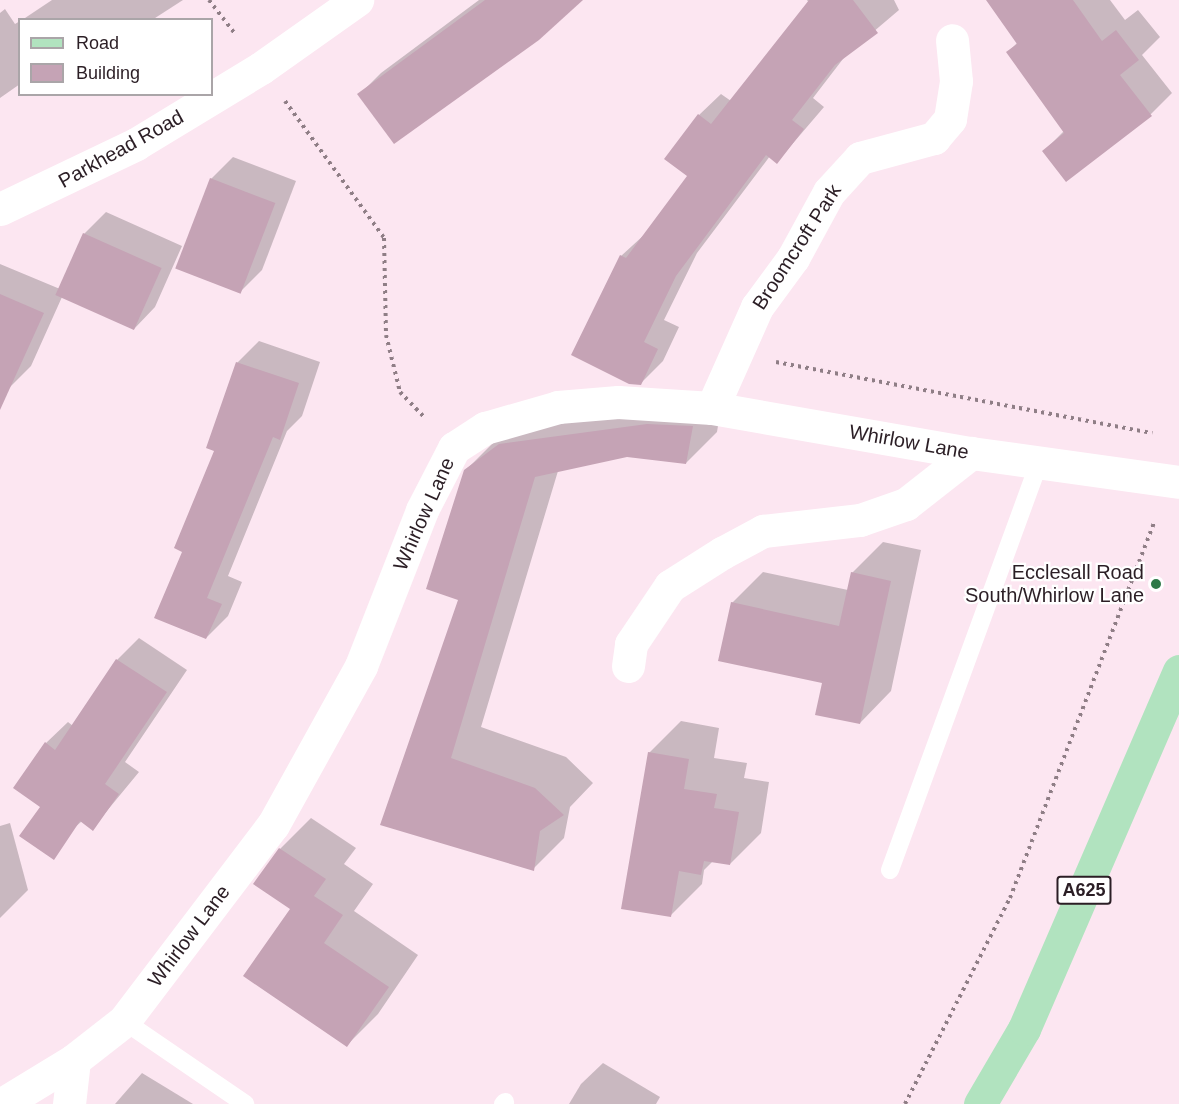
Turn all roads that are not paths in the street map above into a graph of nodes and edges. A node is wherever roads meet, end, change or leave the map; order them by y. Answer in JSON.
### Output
{"nodes":[{"id":1,"x":357,"y":0,"type":"edge"},
{"id":2,"x":952,"y":40,"type":"dead end"},
{"id":3,"x":0,"y":210,"type":"edge"},
{"id":4,"x":712,"y":408,"type":"junction"},
{"id":5,"x":971,"y":453,"type":"junction"},
{"id":6,"x":1039,"y":462,"type":"junction"},
{"id":7,"x":1175,"y":482,"type":"edge"},
{"id":8,"x":628,"y":666,"type":"dead end"},
{"id":9,"x":1179,"y":671,"type":"edge"},
{"id":10,"x":890,"y":870,"type":"dead end"},
{"id":11,"x":124,"y":1021,"type":"junction"},
{"id":12,"x":74,"y":1060,"type":"junction"},
{"id":13,"x":2,"y":1104,"type":"edge"},
{"id":14,"x":69,"y":1104,"type":"edge"},
{"id":15,"x":245,"y":1104,"type":"edge"},
{"id":16,"x":980,"y":1104,"type":"edge"}],
"edges":[{"from":1,"to":3,"type":"street","name":"Parkhead Road"},
{"from":2,"to":4,"type":"street","name":"Broomcroft Park"},
{"from":4,"to":5,"type":"street","name":"Whirlow Lane"},
{"from":4,"to":11,"type":"street","name":"Whirlow Lane"},
{"from":5,"to":6,"type":"street","name":"Whirlow Lane"},
{"from":5,"to":8,"type":"street"},
{"from":6,"to":7,"type":"street","name":"Whirlow Lane"},
{"from":6,"to":10,"type":"lane"},
{"from":9,"to":16,"type":"main road","number":"A625"},
{"from":11,"to":12,"type":"street","name":"Whirlow Lane"},
{"from":11,"to":15,"type":"lane"},
{"from":12,"to":13,"type":"street","name":"Whirlow Lane"},
{"from":12,"to":14,"type":"street"}]}
